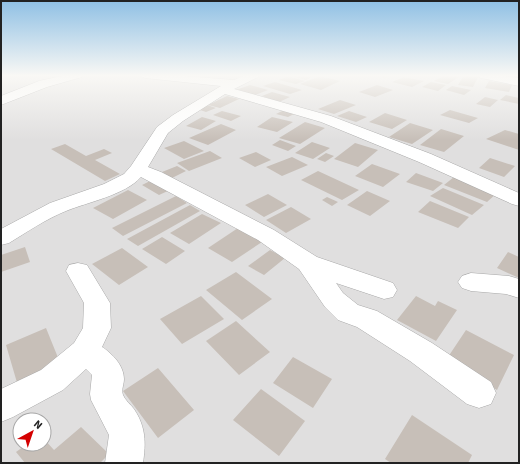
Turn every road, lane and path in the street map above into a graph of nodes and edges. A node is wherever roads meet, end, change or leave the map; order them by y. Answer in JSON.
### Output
{"nodes":[{"id":1,"x":11,"y":97,"type":"edge"},
{"id":2,"x":214,"y":97,"type":"edge"},
{"id":3,"x":258,"y":97,"type":"edge"},
{"id":4,"x":1,"y":101,"type":"edge"},
{"id":5,"x":138,"y":169,"type":"junction"},
{"id":6,"x":519,"y":200,"type":"edge"},
{"id":7,"x":1,"y":238,"type":"edge"},
{"id":8,"x":308,"y":263,"type":"junction"},
{"id":9,"x":78,"y":271,"type":"dead end"},
{"id":10,"x":471,"y":282,"type":"dead end"},
{"id":11,"x":519,"y":288,"type":"edge"},
{"id":12,"x":384,"y":290,"type":"dead end"},
{"id":13,"x":85,"y":352,"type":"junction"},
{"id":14,"x":479,"y":393,"type":"dead end"},
{"id":15,"x":1,"y":406,"type":"edge"},
{"id":16,"x":124,"y":463,"type":"edge"}],
"edges":[{"from":1,"to":4,"type":"street"},
{"from":2,"to":5,"type":"street"},
{"from":3,"to":6,"type":"street"},
{"from":5,"to":7,"type":"street"},
{"from":5,"to":8,"type":"street"},
{"from":8,"to":12,"type":"street"},
{"from":8,"to":14,"type":"street"},
{"from":9,"to":13,"type":"street"},
{"from":10,"to":11,"type":"street"},
{"from":13,"to":15,"type":"street"},
{"from":13,"to":16,"type":"street"}]}
